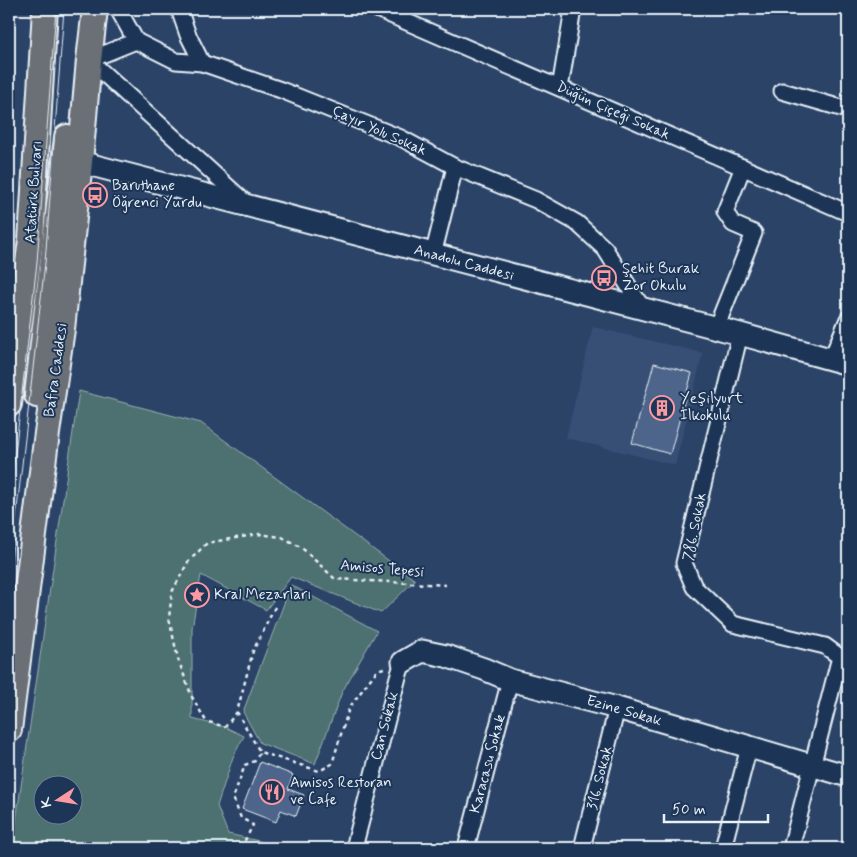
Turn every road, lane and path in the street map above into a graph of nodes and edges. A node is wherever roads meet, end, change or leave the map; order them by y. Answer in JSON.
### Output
{"nodes":[{"id":1,"x":45,"y":9,"type":"edge"},
{"id":2,"x":80,"y":9,"type":"edge"},
{"id":3,"x":95,"y":9,"type":"edge"},
{"id":4,"x":118,"y":9,"type":"edge"},
{"id":5,"x":179,"y":9,"type":"edge"},
{"id":6,"x":377,"y":9,"type":"edge"},
{"id":7,"x":573,"y":9,"type":"edge"},
{"id":8,"x":136,"y":42,"type":"junction"},
{"id":9,"x":89,"y":60,"type":"junction"},
{"id":10,"x":202,"y":63,"type":"junction"},
{"id":11,"x":560,"y":88,"type":"junction"},
{"id":12,"x":782,"y":90,"type":"dead end"},
{"id":13,"x":848,"y":110,"type":"edge"},
{"id":14,"x":80,"y":162,"type":"junction"},
{"id":15,"x":455,"y":167,"type":"junction"},
{"id":16,"x":743,"y":167,"type":"junction"},
{"id":17,"x":249,"y":206,"type":"junction"},
{"id":18,"x":848,"y":213,"type":"edge"},
{"id":19,"x":433,"y":255,"type":"junction"},
{"id":20,"x":643,"y":309,"type":"junction"},
{"id":21,"x":848,"y":319,"type":"edge"},
{"id":22,"x":716,"y":328,"type":"junction"},
{"id":23,"x":740,"y":334,"type":"junction"},
{"id":24,"x":840,"y":362,"type":"edge"},
{"id":25,"x":9,"y":404,"type":"edge"},
{"id":26,"x":446,"y":585,"type":"dead end"},
{"id":27,"x":275,"y":607,"type":"dead end"},
{"id":28,"x":9,"y":634,"type":"edge"},
{"id":29,"x":403,"y":662,"type":"junction"},
{"id":30,"x":510,"y":680,"type":"junction"},
{"id":31,"x":617,"y":708,"type":"junction"},
{"id":32,"x":237,"y":712,"type":"junction"},
{"id":33,"x":9,"y":730,"type":"edge"},
{"id":34,"x":749,"y":747,"type":"junction"},
{"id":35,"x":260,"y":752,"type":"junction"},
{"id":36,"x":811,"y":766,"type":"junction"},
{"id":37,"x":848,"y":776,"type":"edge"},
{"id":38,"x":241,"y":848,"type":"edge"},
{"id":39,"x":354,"y":848,"type":"edge"},
{"id":40,"x":466,"y":848,"type":"edge"},
{"id":41,"x":582,"y":848,"type":"edge"},
{"id":42,"x":723,"y":848,"type":"edge"},
{"id":43,"x":792,"y":848,"type":"edge"}],
"edges":[{"from":1,"to":25,"type":"main road","name":"Atatürk Bulvarı"},
{"from":2,"to":28,"type":"main road","name":"Bafra Caddesi"},
{"from":3,"to":9,"type":"main road","name":"Bafra Caddesi"},
{"from":4,"to":8,"type":"street"},
{"from":5,"to":10,"type":"street"},
{"from":6,"to":11,"type":"street","name":"Düğün Çiçeği Sokak"},
{"from":7,"to":11,"type":"street"},
{"from":8,"to":9,"type":"street"},
{"from":8,"to":10,"type":"street","name":"Çayır Yolu Sokak"},
{"from":9,"to":14,"type":"main road","name":"Bafra Caddesi"},
{"from":9,"to":17,"type":"street"},
{"from":10,"to":15,"type":"street","name":"Çayır Yolu Sokak"},
{"from":11,"to":16,"type":"street","name":"Düğün Çiçeği Sokak"},
{"from":12,"to":13,"type":"street"},
{"from":14,"to":17,"type":"main road","name":"Anadolu Caddesi"},
{"from":14,"to":33,"type":"main road","name":"Bafra Caddesi"},
{"from":15,"to":19,"type":"street"},
{"from":15,"to":20,"type":"street","name":"Çayır Yolu Sokak"},
{"from":16,"to":18,"type":"street","name":"Düğün Çiçeği Sokak"},
{"from":16,"to":22,"type":"street"},
{"from":17,"to":19,"type":"main road","name":"Anadolu Caddesi"},
{"from":19,"to":20,"type":"main road","name":"Anadolu Caddesi"},
{"from":20,"to":22,"type":"main road","name":"Anadolu Caddesi"},
{"from":21,"to":24,"type":"street"},
{"from":22,"to":23,"type":"main road","name":"Anadolu Caddesi"},
{"from":23,"to":24,"type":"main road","name":"Anadolu Caddesi"},
{"from":23,"to":36,"type":"street","name":"786. Sokak"},
{"from":26,"to":32,"type":"path","name":"Amisos Tepesi"},
{"from":27,"to":32,"type":"path"},
{"from":29,"to":30,"type":"main road","name":"Ezine Sokak"},
{"from":29,"to":35,"type":"path"},
{"from":29,"to":39,"type":"street","name":"Can Sokak"},
{"from":30,"to":31,"type":"main road","name":"Ezine Sokak"},
{"from":30,"to":40,"type":"street","name":"Karacasu Sokak"},
{"from":31,"to":34,"type":"main road","name":"Ezine Sokak"},
{"from":31,"to":41,"type":"street","name":"316. Sokak"},
{"from":32,"to":35,"type":"path"},
{"from":34,"to":36,"type":"main road","name":"Ezine Sokak"},
{"from":34,"to":42,"type":"street"},
{"from":35,"to":38,"type":"path"},
{"from":36,"to":37,"type":"main road","name":"Ezine Sokak"},
{"from":36,"to":43,"type":"street"}]}
